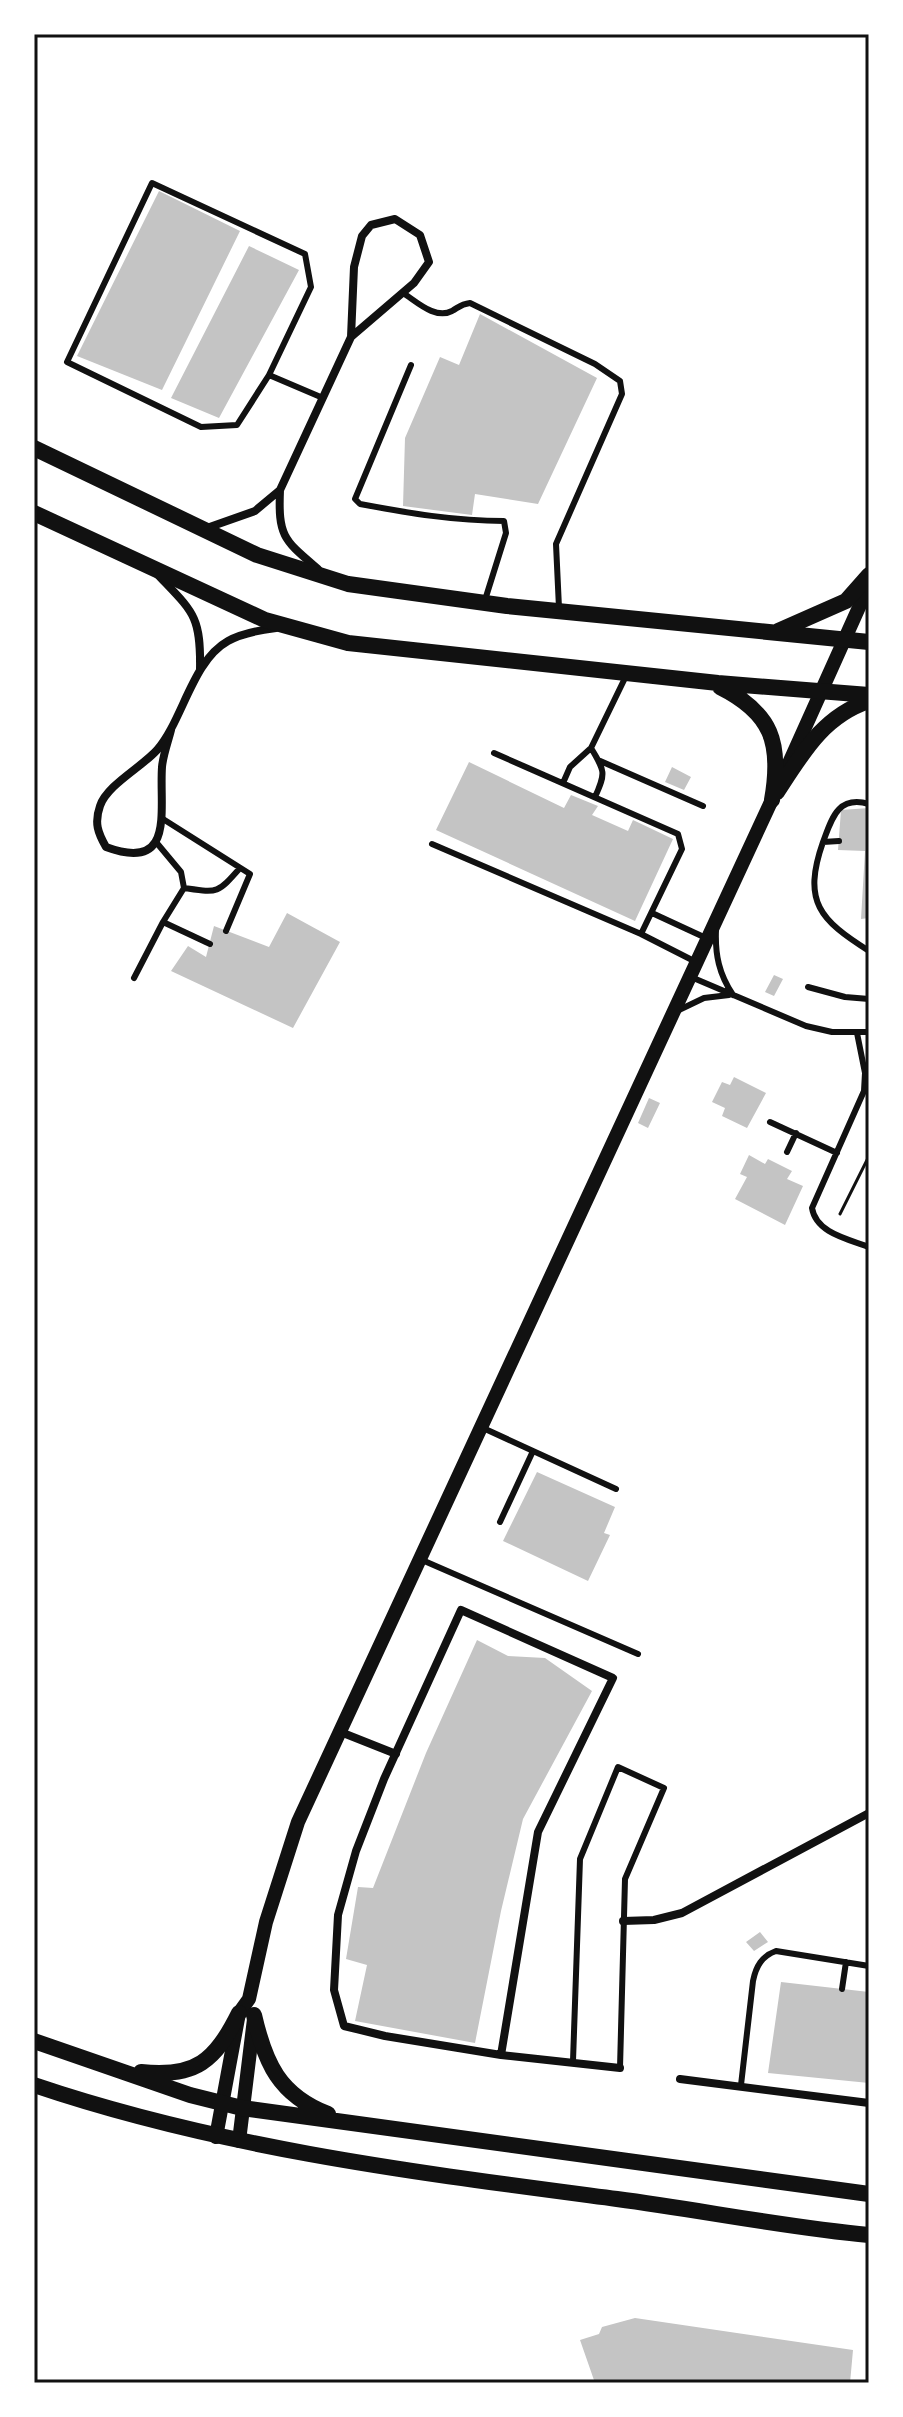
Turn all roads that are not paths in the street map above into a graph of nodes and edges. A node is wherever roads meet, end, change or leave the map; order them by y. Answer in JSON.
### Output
{"nodes":[{"id":1,"x":403,"y":293,"type":"junction"},
{"id":2,"x":351,"y":337,"type":"junction"},
{"id":3,"x":411,"y":365,"type":"dead end"},
{"id":4,"x":269,"y":375,"type":"junction"},
{"id":5,"x":323,"y":398,"type":"junction"},
{"id":6,"x":34,"y":448,"type":"edge"},
{"id":7,"x":280,"y":490,"type":"junction"},
{"id":8,"x":34,"y":513,"type":"edge"},
{"id":9,"x":204,"y":529,"type":"junction"},
{"id":10,"x":150,"y":568,"type":"junction"},
{"id":11,"x":869,"y":575,"type":"edge"},
{"id":12,"x":329,"y":579,"type":"junction"},
{"id":13,"x":869,"y":585,"type":"edge"},
{"id":14,"x":484,"y":603,"type":"junction"},
{"id":15,"x":559,"y":611,"type":"junction"},
{"id":16,"x":284,"y":627,"type":"junction"},
{"id":17,"x":776,"y":631,"type":"junction"},
{"id":18,"x":845,"y":639,"type":"junction"},
{"id":19,"x":869,"y":642,"type":"edge"},
{"id":20,"x":200,"y":670,"type":"junction"},
{"id":21,"x":628,"y":673,"type":"junction"},
{"id":22,"x":710,"y":682,"type":"junction"},
{"id":23,"x":821,"y":691,"type":"junction"},
{"id":24,"x":869,"y":695,"type":"edge"},
{"id":25,"x":869,"y":701,"type":"edge"},
{"id":26,"x":171,"y":730,"type":"junction"},
{"id":27,"x":591,"y":748,"type":"junction"},
{"id":28,"x":494,"y":753,"type":"dead end"},
{"id":29,"x":598,"y":760,"type":"junction"},
{"id":30,"x":563,"y":783,"type":"junction"},
{"id":31,"x":595,"y":797,"type":"junction"},
{"id":32,"x":772,"y":800,"type":"junction"},
{"id":33,"x":869,"y":804,"type":"edge"},
{"id":34,"x":703,"y":806,"type":"dead end"},
{"id":35,"x":163,"y":819,"type":"junction"},
{"id":36,"x":839,"y":841,"type":"dead end"},
{"id":37,"x":156,"y":842,"type":"junction"},
{"id":38,"x":823,"y":842,"type":"junction"},
{"id":39,"x":432,"y":844,"type":"dead end"},
{"id":40,"x":240,"y":868,"type":"junction"},
{"id":41,"x":184,"y":888,"type":"junction"},
{"id":42,"x":652,"y":913,"type":"junction"},
{"id":43,"x":717,"y":918,"type":"junction"},
{"id":44,"x":163,"y":922,"type":"junction"},
{"id":45,"x":226,"y":931,"type":"dead end"},
{"id":46,"x":641,"y":934,"type":"junction"},
{"id":47,"x":707,"y":938,"type":"junction"},
{"id":48,"x":210,"y":944,"type":"dead end"},
{"id":49,"x":869,"y":951,"type":"edge"},
{"id":50,"x":696,"y":962,"type":"junction"},
{"id":51,"x":690,"y":976,"type":"junction"},
{"id":52,"x":134,"y":978,"type":"dead end"},
{"id":53,"x":808,"y":987,"type":"dead end"},
{"id":54,"x":733,"y":995,"type":"junction"},
{"id":55,"x":869,"y":999,"type":"edge"},
{"id":56,"x":670,"y":1019,"type":"junction"},
{"id":57,"x":869,"y":1032,"type":"edge"},
{"id":58,"x":857,"y":1033,"type":"junction"},
{"id":59,"x":770,"y":1122,"type":"dead end"},
{"id":60,"x":796,"y":1133,"type":"junction"},
{"id":61,"x":787,"y":1152,"type":"dead end"},
{"id":62,"x":837,"y":1153,"type":"junction"},
{"id":63,"x":869,"y":1247,"type":"edge"},
{"id":64,"x":480,"y":1426,"type":"junction"},
{"id":65,"x":533,"y":1451,"type":"junction"},
{"id":66,"x":616,"y":1489,"type":"dead end"},
{"id":67,"x":500,"y":1522,"type":"dead end"},
{"id":68,"x":419,"y":1558,"type":"junction"},
{"id":69,"x":638,"y":1654,"type":"dead end"},
{"id":70,"x":338,"y":1731,"type":"junction"},
{"id":71,"x":396,"y":1754,"type":"junction"},
{"id":72,"x":869,"y":1813,"type":"edge"},
{"id":73,"x":623,"y":1921,"type":"junction"},
{"id":74,"x":846,"y":1962,"type":"junction"},
{"id":75,"x":869,"y":1966,"type":"edge"},
{"id":76,"x":842,"y":1989,"type":"dead end"},
{"id":77,"x":247,"y":2009,"type":"junction"},
{"id":78,"x":34,"y":2041,"type":"edge"},
{"id":79,"x":501,"y":2055,"type":"junction"},
{"id":80,"x":573,"y":2061,"type":"junction"},
{"id":81,"x":620,"y":2068,"type":"joint"},
{"id":82,"x":111,"y":2069,"type":"junction"},
{"id":83,"x":680,"y":2079,"type":"dead end"},
{"id":84,"x":34,"y":2085,"type":"edge"},
{"id":85,"x":741,"y":2085,"type":"junction"},
{"id":86,"x":869,"y":2103,"type":"edge"},
{"id":87,"x":221,"y":2104,"type":"junction"},
{"id":88,"x":242,"y":2108,"type":"junction"},
{"id":89,"x":354,"y":2124,"type":"junction"},
{"id":90,"x":216,"y":2137,"type":"junction"},
{"id":91,"x":239,"y":2141,"type":"junction"},
{"id":92,"x":869,"y":2194,"type":"edge"},
{"id":93,"x":869,"y":2235,"type":"edge"}],
"edges":[{"from":1,"to":2,"type":"street"},
{"from":1,"to":2,"type":"street"},
{"from":1,"to":15,"type":"lane"},
{"from":2,"to":5,"type":"street"},
{"from":3,"to":14,"type":"lane"},
{"from":4,"to":4,"type":"lane"},
{"from":4,"to":5,"type":"lane"},
{"from":5,"to":7,"type":"street"},
{"from":6,"to":9,"type":"main road"},
{"from":7,"to":9,"type":"street"},
{"from":7,"to":12,"type":"street"},
{"from":8,"to":10,"type":"main road"},
{"from":9,"to":12,"type":"main road"},
{"from":10,"to":16,"type":"main road"},
{"from":10,"to":20,"type":"street"},
{"from":11,"to":17,"type":"main road"},
{"from":12,"to":14,"type":"main road"},
{"from":13,"to":18,"type":"street"},
{"from":14,"to":15,"type":"main road"},
{"from":15,"to":17,"type":"main road"},
{"from":16,"to":20,"type":"street"},
{"from":16,"to":21,"type":"main road"},
{"from":17,"to":18,"type":"main road"},
{"from":18,"to":19,"type":"main road"},
{"from":18,"to":23,"type":"street"},
{"from":20,"to":26,"type":"street"},
{"from":21,"to":22,"type":"main road"},
{"from":21,"to":27,"type":"lane"},
{"from":22,"to":23,"type":"main road"},
{"from":22,"to":32,"type":"main road"},
{"from":23,"to":24,"type":"main road"},
{"from":23,"to":32,"type":"street"},
{"from":25,"to":32,"type":"main road"},
{"from":26,"to":35,"type":"street"},
{"from":26,"to":37,"type":"street"},
{"from":27,"to":29,"type":"lane"},
{"from":27,"to":30,"type":"lane"},
{"from":28,"to":30,"type":"lane"},
{"from":29,"to":31,"type":"lane"},
{"from":29,"to":34,"type":"lane"},
{"from":30,"to":31,"type":"lane"},
{"from":31,"to":42,"type":"lane"},
{"from":32,"to":43,"type":"street"},
{"from":33,"to":38,"type":"lane"},
{"from":35,"to":37,"type":"street"},
{"from":35,"to":40,"type":"lane"},
{"from":36,"to":38,"type":"lane"},
{"from":37,"to":41,"type":"lane"},
{"from":38,"to":49,"type":"lane"},
{"from":39,"to":46,"type":"lane"},
{"from":40,"to":41,"type":"lane"},
{"from":40,"to":45,"type":"lane"},
{"from":41,"to":44,"type":"lane"},
{"from":42,"to":46,"type":"lane"},
{"from":42,"to":47,"type":"lane"},
{"from":43,"to":47,"type":"street"},
{"from":43,"to":54,"type":"lane"},
{"from":44,"to":48,"type":"lane"},
{"from":44,"to":52,"type":"lane"},
{"from":46,"to":50,"type":"lane"},
{"from":47,"to":50,"type":"street"},
{"from":50,"to":51,"type":"street"},
{"from":51,"to":54,"type":"lane"},
{"from":51,"to":56,"type":"street"},
{"from":53,"to":55,"type":"lane"},
{"from":54,"to":56,"type":"lane"},
{"from":54,"to":58,"type":"lane"},
{"from":56,"to":64,"type":"street"},
{"from":57,"to":58,"type":"lane"},
{"from":58,"to":62,"type":"lane"},
{"from":59,"to":60,"type":"lane"},
{"from":60,"to":61,"type":"lane"},
{"from":60,"to":62,"type":"lane"},
{"from":62,"to":63,"type":"lane"},
{"from":64,"to":65,"type":"lane"},
{"from":64,"to":68,"type":"street"},
{"from":65,"to":66,"type":"lane"},
{"from":65,"to":67,"type":"lane"},
{"from":68,"to":69,"type":"lane"},
{"from":68,"to":70,"type":"street"},
{"from":70,"to":71,"type":"street"},
{"from":70,"to":77,"type":"street"},
{"from":71,"to":79,"type":"street"},
{"from":71,"to":79,"type":"street"},
{"from":72,"to":73,"type":"street"},
{"from":73,"to":80,"type":"lane"},
{"from":73,"to":81,"type":"lane"},
{"from":74,"to":75,"type":"lane"},
{"from":74,"to":76,"type":"lane"},
{"from":74,"to":85,"type":"lane"},
{"from":77,"to":82,"type":"main road"},
{"from":77,"to":87,"type":"street"},
{"from":77,"to":88,"type":"street"},
{"from":77,"to":89,"type":"main road"},
{"from":78,"to":82,"type":"main road"},
{"from":79,"to":80,"type":"street"},
{"from":80,"to":81,"type":"street"},
{"from":82,"to":87,"type":"main road"},
{"from":83,"to":85,"type":"street"},
{"from":84,"to":90,"type":"main road"},
{"from":85,"to":86,"type":"street"},
{"from":87,"to":88,"type":"main road"},
{"from":87,"to":90,"type":"street"},
{"from":88,"to":89,"type":"main road"},
{"from":88,"to":91,"type":"street"},
{"from":89,"to":92,"type":"main road"},
{"from":90,"to":91,"type":"main road"},
{"from":91,"to":93,"type":"main road"}]}
